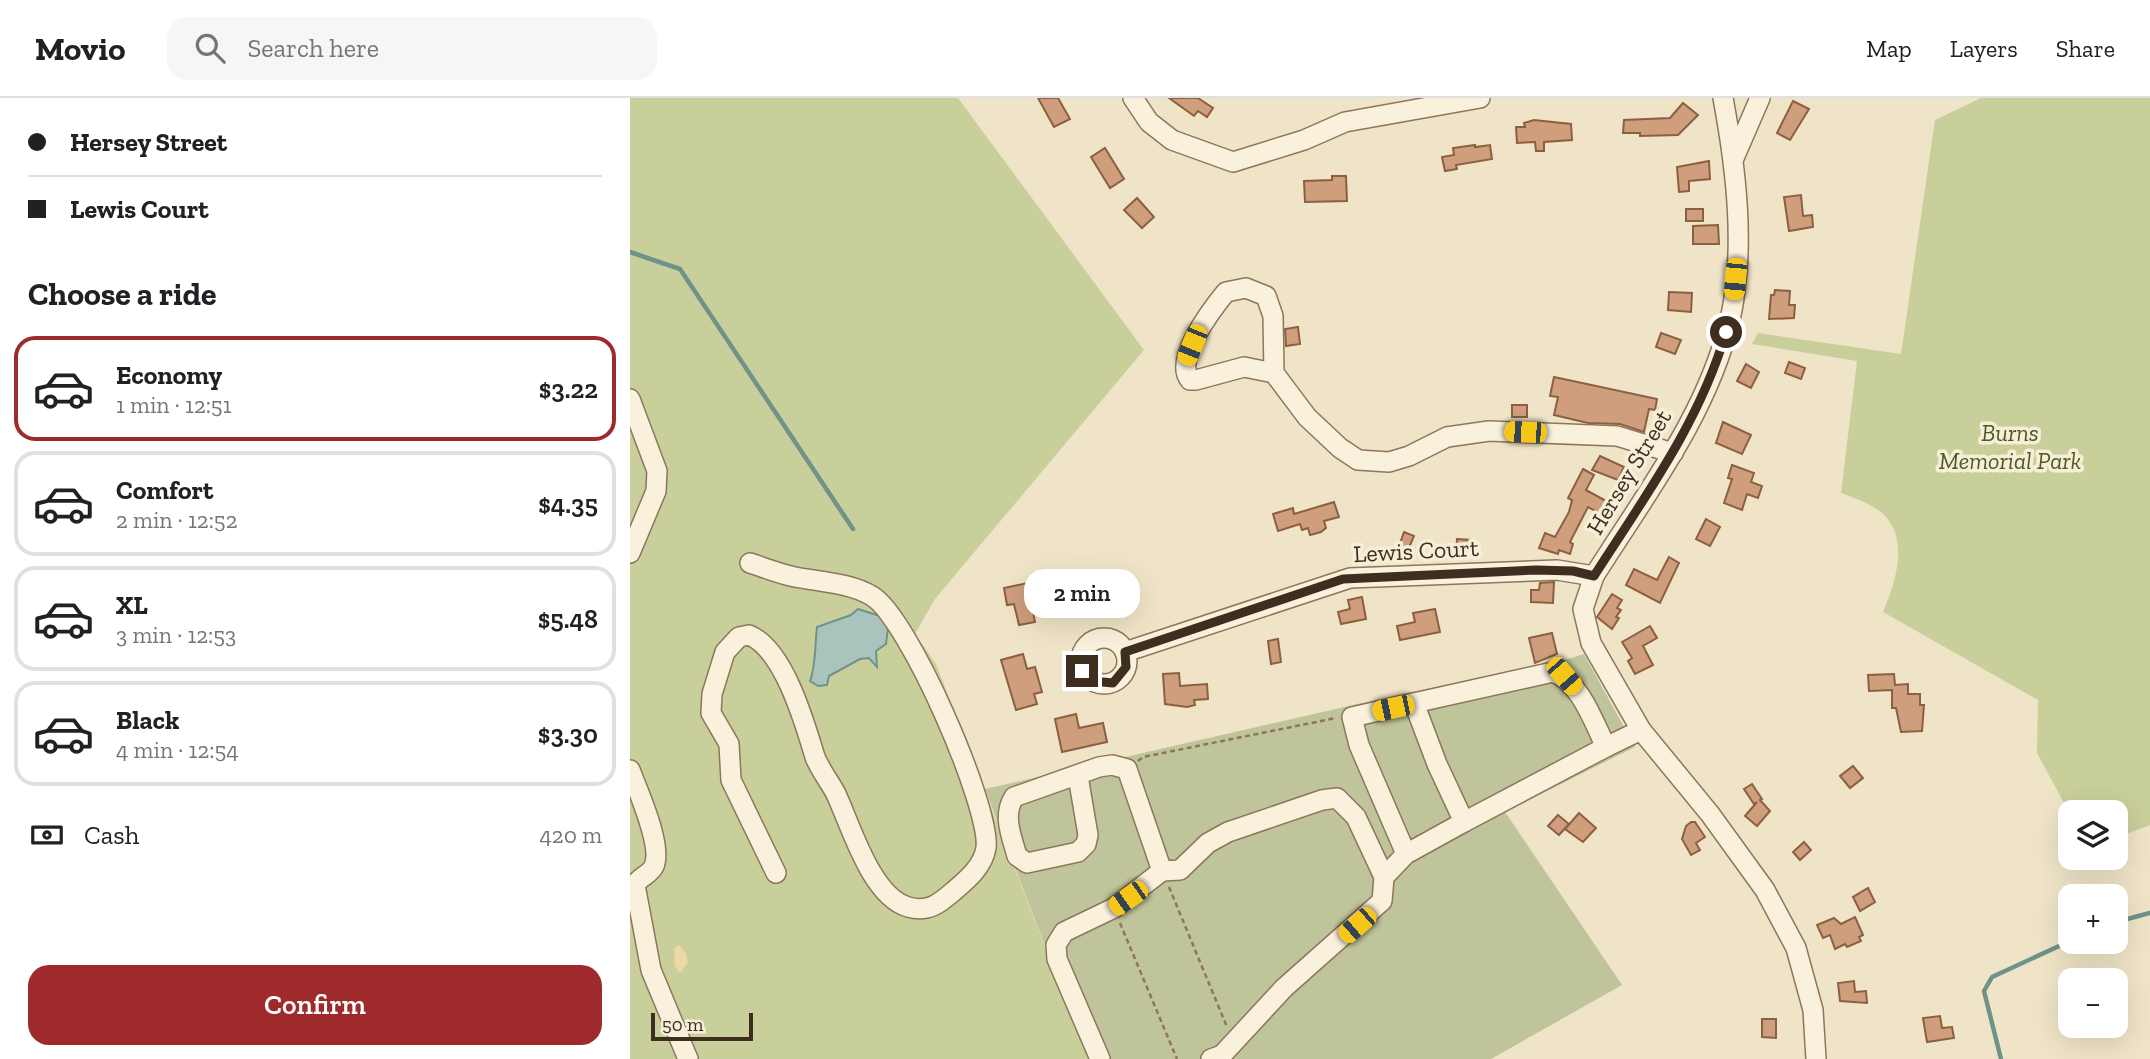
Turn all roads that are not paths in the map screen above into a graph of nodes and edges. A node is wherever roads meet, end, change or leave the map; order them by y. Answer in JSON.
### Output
{"nodes":[{"id":1,"x":1133,"y":98,"type":"edge"},
{"id":2,"x":1480,"y":98,"type":"edge"},
{"id":3,"x":1726,"y":98,"type":"edge"},
{"id":4,"x":1758,"y":102,"type":"edge"},
{"id":5,"x":1733,"y":162,"type":"junction"},
{"id":6,"x":1274,"y":373,"type":"junction"},
{"id":7,"x":630,"y":399,"type":"edge"},
{"id":8,"x":1673,"y":453,"type":"junction"},
{"id":9,"x":630,"y":553,"type":"edge"},
{"id":10,"x":750,"y":563,"type":"dead end"},
{"id":11,"x":1594,"y":576,"type":"junction"},
{"id":12,"x":1125,"y":652,"type":"dead end"},
{"id":13,"x":1414,"y":704,"type":"junction"},
{"id":14,"x":1641,"y":730,"type":"junction"},
{"id":15,"x":1606,"y":747,"type":"junction"},
{"id":16,"x":630,"y":770,"type":"edge"},
{"id":17,"x":1078,"y":776,"type":"junction"},
{"id":18,"x":1464,"y":822,"type":"junction"},
{"id":19,"x":1406,"y":854,"type":"junction"},
{"id":20,"x":1162,"y":871,"type":"junction"},
{"id":21,"x":776,"y":873,"type":"dead end"},
{"id":22,"x":1384,"y":877,"type":"junction"},
{"id":23,"x":688,"y":1059,"type":"edge"},
{"id":24,"x":1100,"y":1059,"type":"edge"},
{"id":25,"x":1211,"y":1059,"type":"edge"},
{"id":26,"x":1816,"y":1059,"type":"edge"}],
"edges":[{"from":1,"to":2,"type":"street"},
{"from":3,"to":4,"type":"street"},
{"from":3,"to":5,"type":"street","name":"Hersey Street"},
{"from":4,"to":5,"type":"street"},
{"from":5,"to":8,"type":"street","name":"Hersey Street"},
{"from":6,"to":6,"type":"street"},
{"from":6,"to":8,"type":"street"},
{"from":7,"to":9,"type":"street"},
{"from":8,"to":11,"type":"street","name":"Hersey Street"},
{"from":10,"to":21,"type":"street"},
{"from":11,"to":12,"type":"street","name":"Lewis Court"},
{"from":11,"to":14,"type":"street","name":"Hersey Street"},
{"from":13,"to":15,"type":"street"},
{"from":13,"to":18,"type":"street"},
{"from":13,"to":19,"type":"street"},
{"from":14,"to":15,"type":"street"},
{"from":14,"to":26,"type":"street","name":"Hersey Street"},
{"from":15,"to":18,"type":"street"},
{"from":16,"to":23,"type":"street"},
{"from":17,"to":17,"type":"street"},
{"from":17,"to":20,"type":"street"},
{"from":18,"to":19,"type":"street"},
{"from":19,"to":22,"type":"street"},
{"from":20,"to":22,"type":"street"},
{"from":20,"to":24,"type":"street"},
{"from":22,"to":25,"type":"street"}]}
